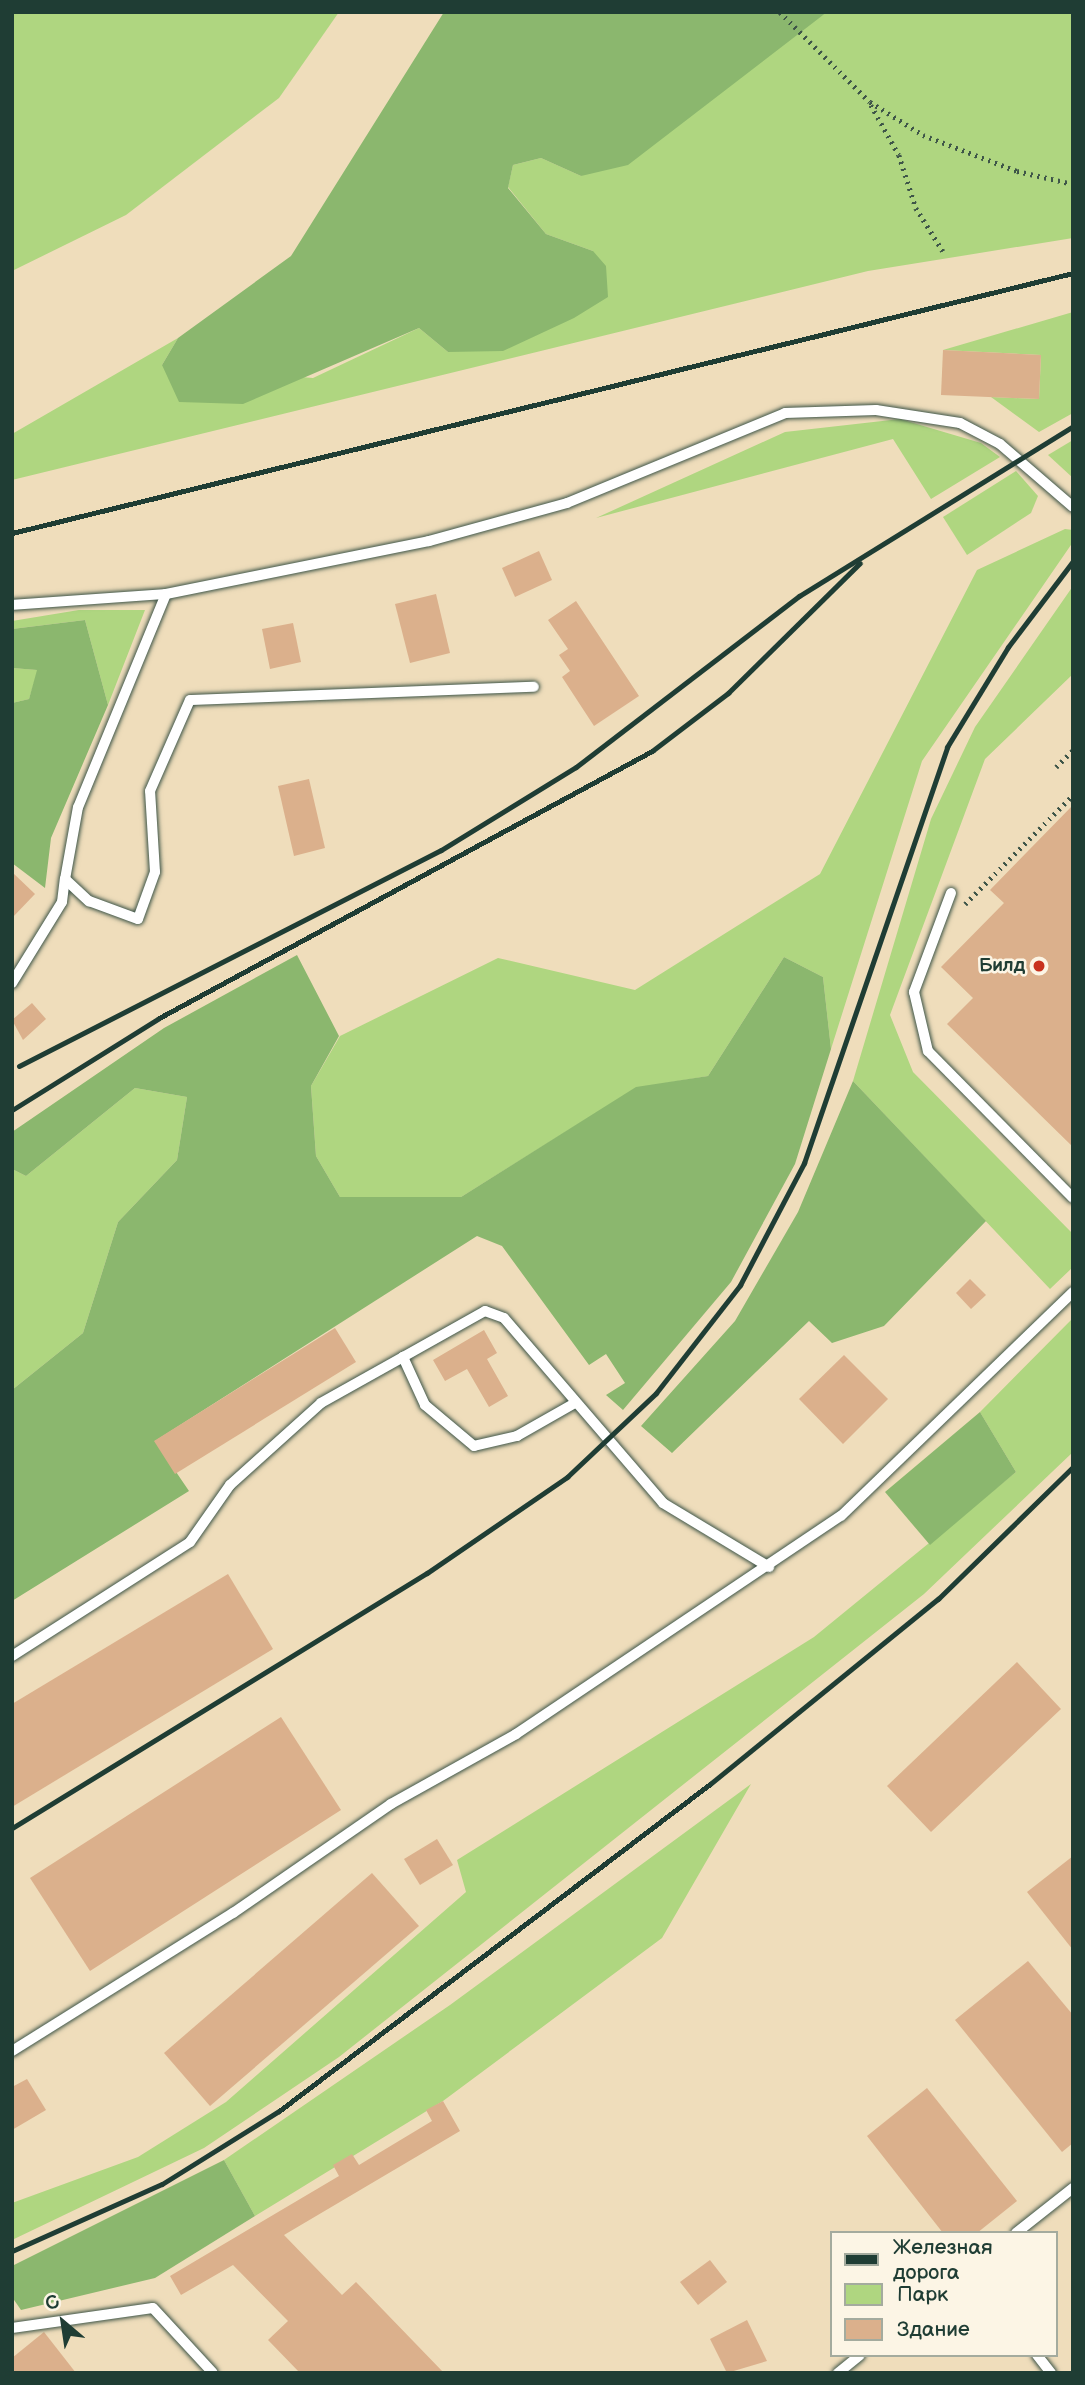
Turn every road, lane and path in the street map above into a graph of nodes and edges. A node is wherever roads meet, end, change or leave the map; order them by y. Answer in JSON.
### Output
{"nodes":[{"id":1,"x":780,"y":12,"type":"edge"},
{"id":2,"x":870,"y":102,"type":"junction"},
{"id":3,"x":1073,"y":184,"type":"edge"},
{"id":4,"x":943,"y":251,"type":"dead end"},
{"id":5,"x":1073,"y":507,"type":"edge"},
{"id":6,"x":166,"y":594,"type":"junction"},
{"id":7,"x":12,"y":605,"type":"edge"},
{"id":8,"x":534,"y":687,"type":"dead end"},
{"id":9,"x":1073,"y":750,"type":"edge"},
{"id":10,"x":1056,"y":767,"type":"dead end"},
{"id":11,"x":1073,"y":795,"type":"edge"},
{"id":12,"x":65,"y":878,"type":"junction"},
{"id":13,"x":951,"y":893,"type":"dead end"},
{"id":14,"x":937,"y":932,"type":"junction"},
{"id":15,"x":12,"y":983,"type":"edge"},
{"id":16,"x":1073,"y":1198,"type":"edge"},
{"id":17,"x":1073,"y":1292,"type":"edge"},
{"id":18,"x":403,"y":1357,"type":"junction"},
{"id":19,"x":575,"y":1403,"type":"junction"},
{"id":20,"x":769,"y":1567,"type":"junction"},
{"id":21,"x":12,"y":1656,"type":"edge"},
{"id":22,"x":12,"y":2051,"type":"edge"},
{"id":23,"x":1073,"y":2188,"type":"edge"},
{"id":24,"x":1019,"y":2231,"type":"edge"},
{"id":25,"x":12,"y":2328,"type":"edge"},
{"id":26,"x":858,"y":2357,"type":"edge"},
{"id":27,"x":1039,"y":2357,"type":"edge"},
{"id":28,"x":213,"y":2373,"type":"edge"},
{"id":29,"x":838,"y":2373,"type":"edge"},
{"id":30,"x":1051,"y":2373,"type":"edge"}],
"edges":[{"from":1,"to":2,"type":"path"},
{"from":2,"to":3,"type":"path"},
{"from":2,"to":4,"type":"path"},
{"from":5,"to":6,"type":"lane"},
{"from":6,"to":7,"type":"lane"},
{"from":6,"to":12,"type":"lane"},
{"from":8,"to":12,"type":"lane"},
{"from":9,"to":10,"type":"path"},
{"from":11,"to":14,"type":"path"},
{"from":12,"to":15,"type":"lane"},
{"from":13,"to":14,"type":"lane"},
{"from":14,"to":16,"type":"lane"},
{"from":17,"to":20,"type":"lane"},
{"from":18,"to":19,"type":"lane"},
{"from":18,"to":19,"type":"lane"},
{"from":18,"to":21,"type":"lane"},
{"from":19,"to":20,"type":"lane"},
{"from":20,"to":22,"type":"lane"},
{"from":23,"to":24,"type":"lane"},
{"from":25,"to":28,"type":"lane"},
{"from":26,"to":29,"type":"lane"},
{"from":27,"to":30,"type":"lane"}]}
